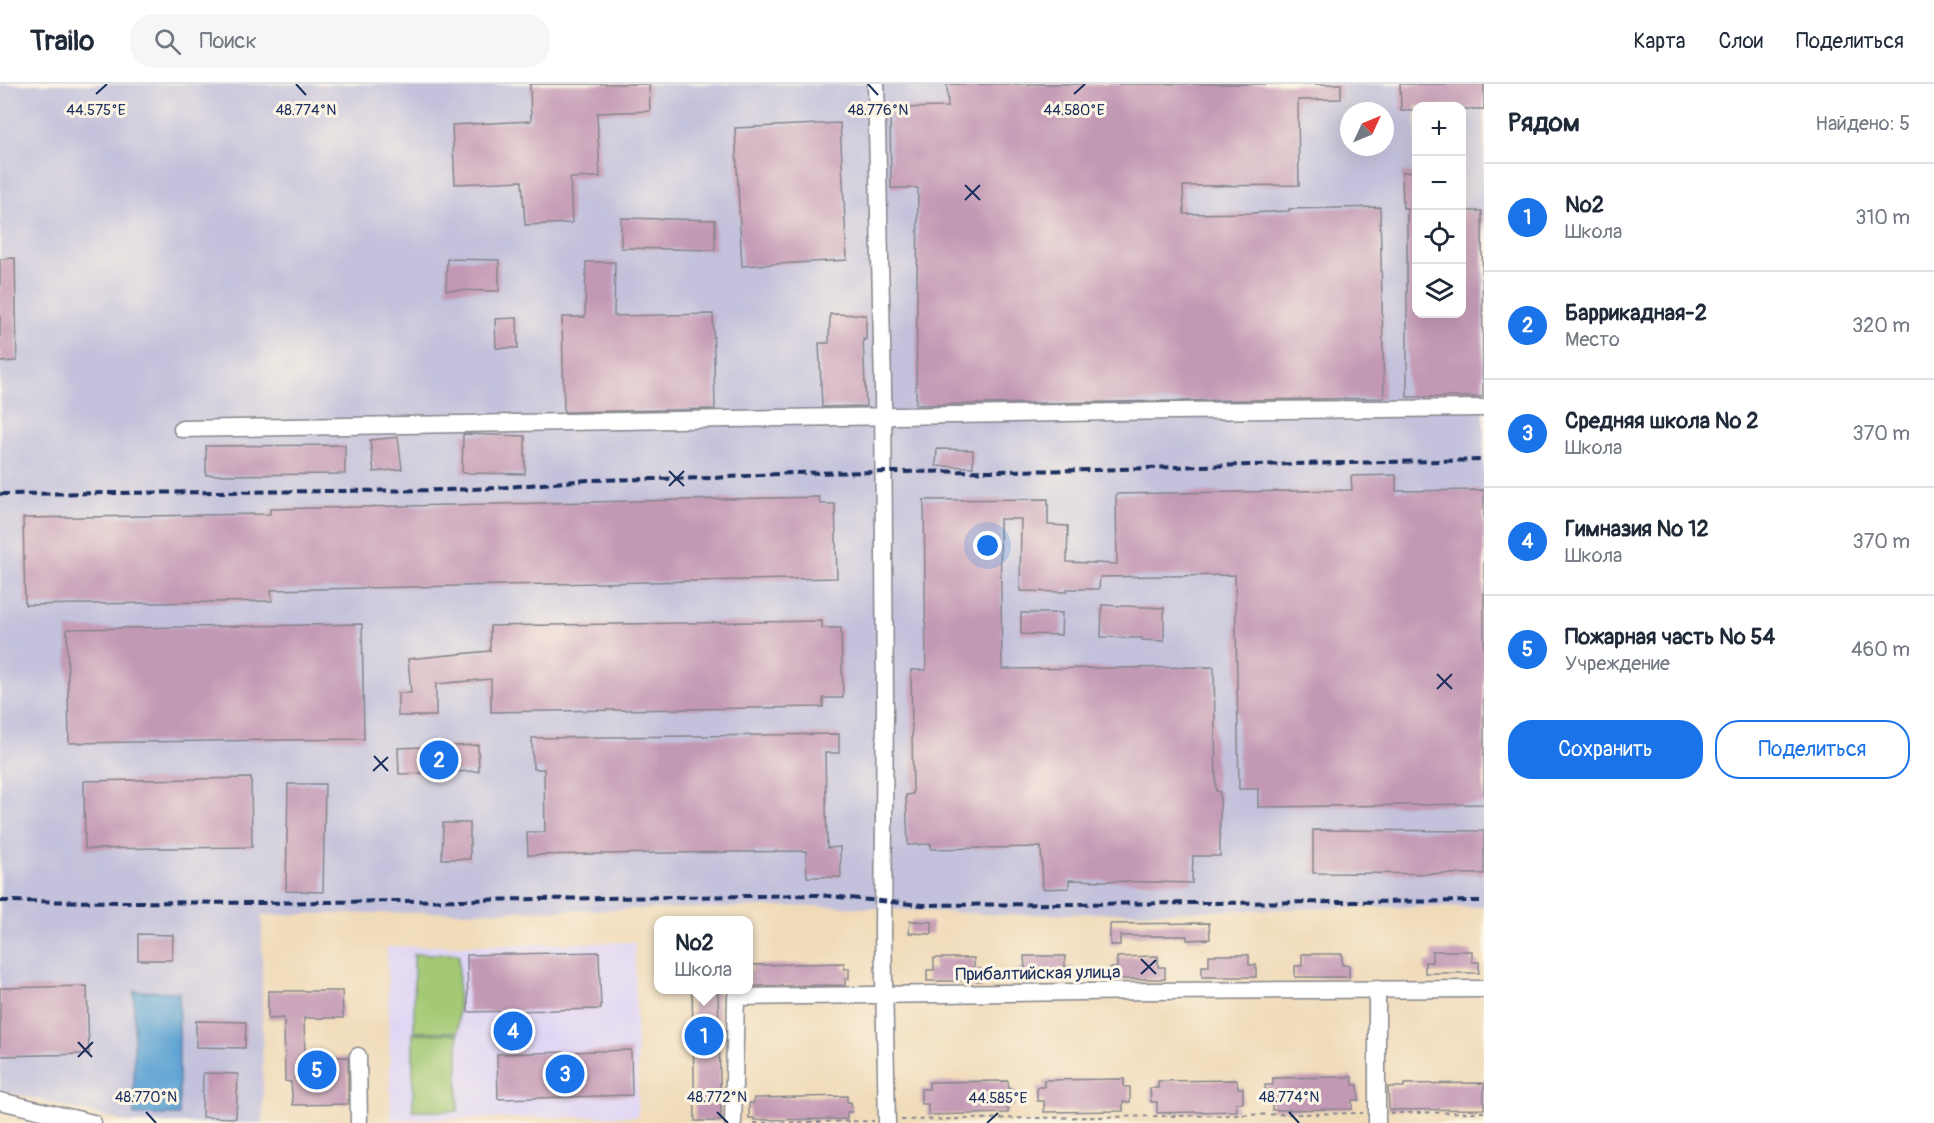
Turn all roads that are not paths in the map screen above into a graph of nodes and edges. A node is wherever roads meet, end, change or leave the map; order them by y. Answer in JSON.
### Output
{"nodes":[{"id":1,"x":876,"y":84,"type":"edge"},
{"id":2,"x":1484,"y":408,"type":"edge"},
{"id":3,"x":884,"y":417,"type":"junction"},
{"id":4,"x":182,"y":429,"type":"dead end"},
{"id":5,"x":1377,"y":989,"type":"junction"},
{"id":6,"x":1484,"y":989,"type":"edge"},
{"id":7,"x":886,"y":995,"type":"junction"},
{"id":8,"x":358,"y":1056,"type":"dead end"},
{"id":9,"x":0,"y":1101,"type":"edge"},
{"id":10,"x":1377,"y":1118,"type":"edge"},
{"id":11,"x":886,"y":1122,"type":"edge"},
{"id":12,"x":93,"y":1123,"type":"edge"},
{"id":13,"x":359,"y":1123,"type":"edge"},
{"id":14,"x":733,"y":1123,"type":"edge"}],
"edges":[{"from":1,"to":3,"type":"street"},
{"from":2,"to":3,"type":"street"},
{"from":3,"to":4,"type":"street"},
{"from":3,"to":7,"type":"street"},
{"from":5,"to":6,"type":"street","name":"Прибалтийская улица"},
{"from":5,"to":7,"type":"street","name":"Прибалтийская улица"},
{"from":5,"to":10,"type":"street"},
{"from":7,"to":11,"type":"street"},
{"from":7,"to":14,"type":"street","name":"Прибалтийская улица"},
{"from":8,"to":13,"type":"street"},
{"from":9,"to":12,"type":"street"}]}
